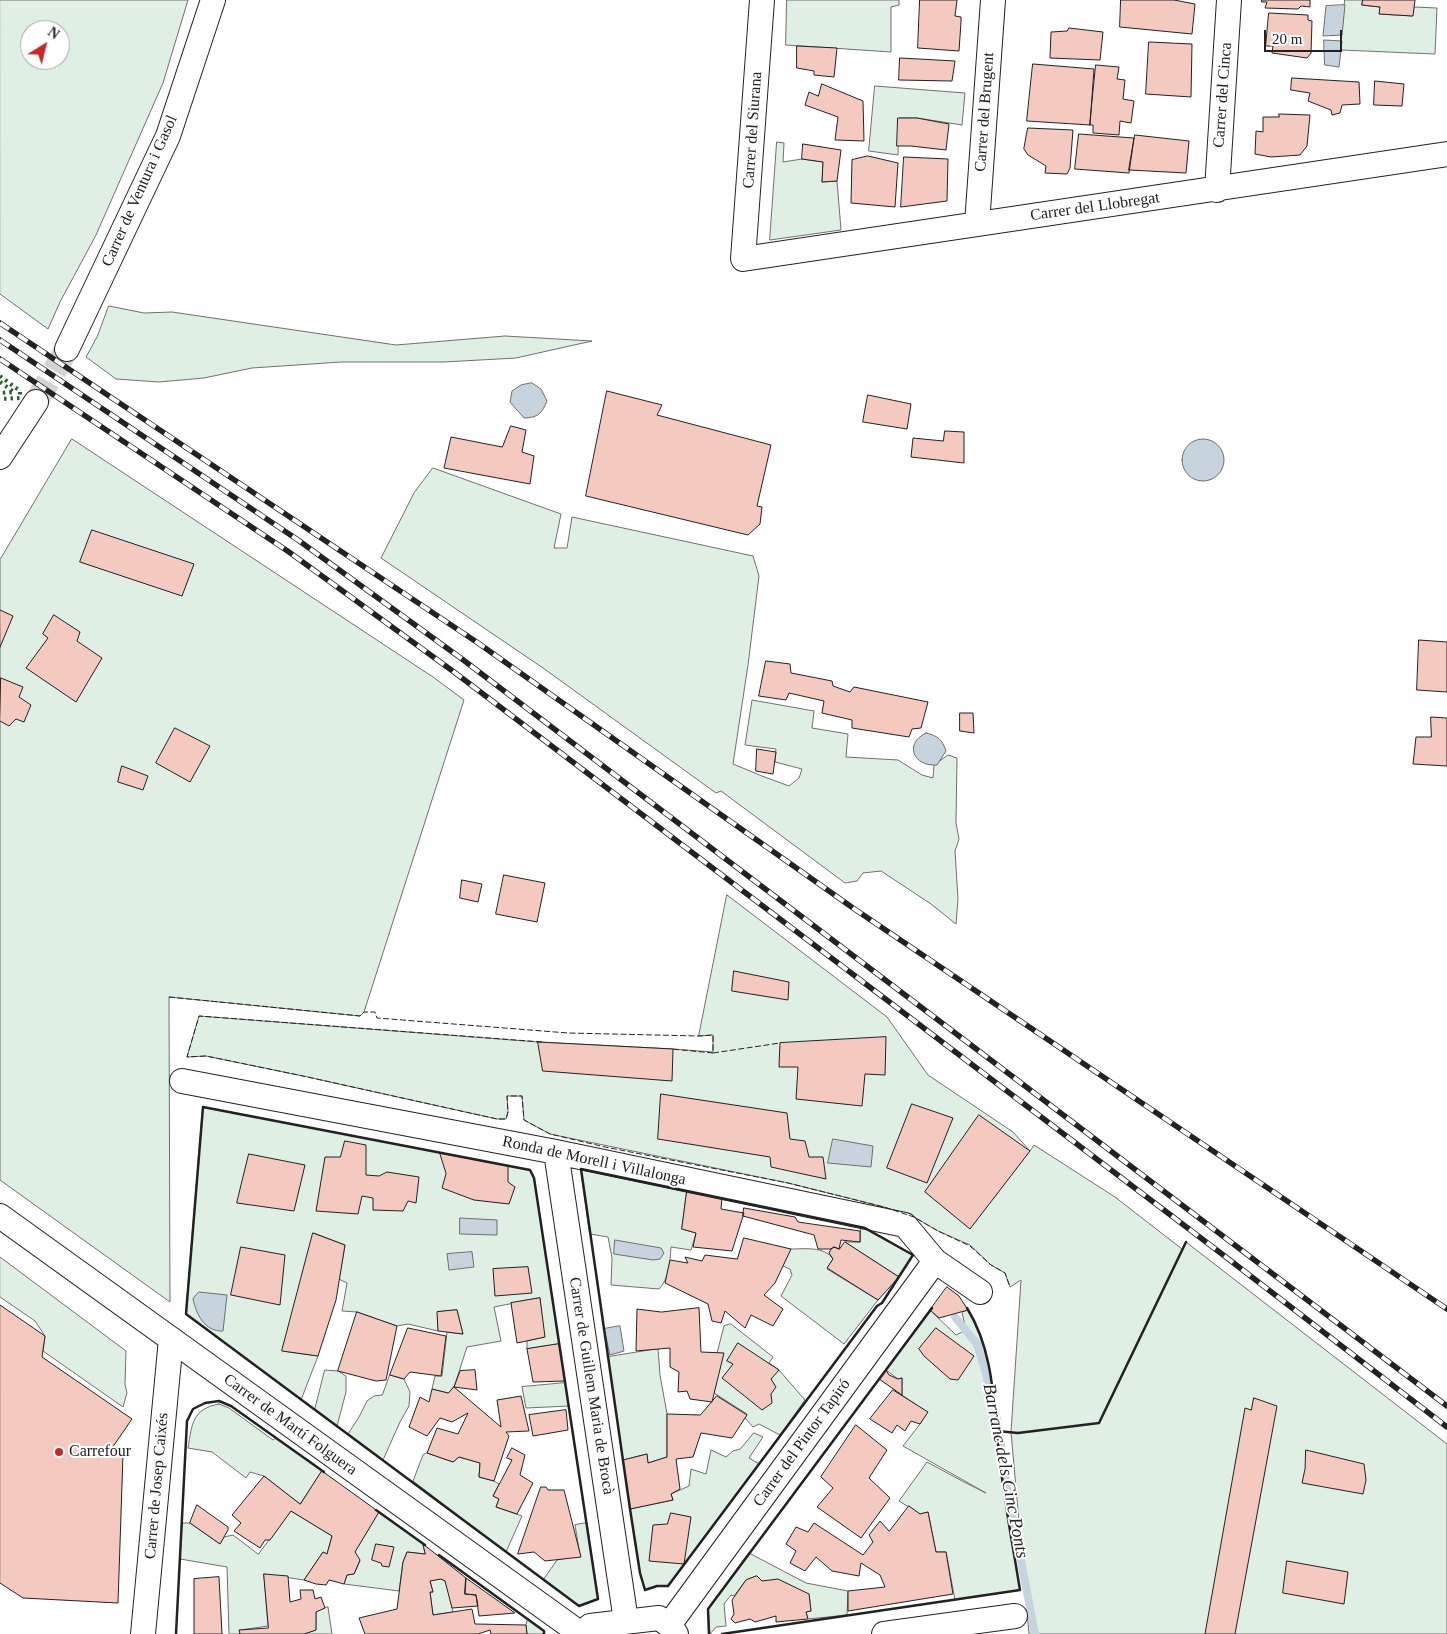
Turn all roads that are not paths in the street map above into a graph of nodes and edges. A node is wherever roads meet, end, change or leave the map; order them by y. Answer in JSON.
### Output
{"nodes":[{"id":1,"x":213,"y":0,"type":"edge"},
{"id":2,"x":762,"y":0,"type":"edge"},
{"id":3,"x":993,"y":0,"type":"edge"},
{"id":4,"x":1229,"y":0,"type":"edge"},
{"id":5,"x":1447,"y":154,"type":"edge"},
{"id":6,"x":1217,"y":190,"type":"junction"},
{"id":7,"x":977,"y":224,"type":"junction"},
{"id":8,"x":744,"y":259,"type":"joint"},
{"id":9,"x":67,"y":349,"type":"tunnel mouth"},
{"id":10,"x":36,"y":402,"type":"tunnel mouth"},
{"id":11,"x":0,"y":457,"type":"edge"},
{"id":12,"x":182,"y":1081,"type":"dead end"},
{"id":13,"x":556,"y":1152,"type":"junction"},
{"id":14,"x":0,"y":1216,"type":"edge"},
{"id":15,"x":935,"y":1261,"type":"junction"},
{"id":16,"x":980,"y":1292,"type":"dead end"},
{"id":17,"x":171,"y":1339,"type":"junction"},
{"id":18,"x":1015,"y":1616,"type":"dead end"},
{"id":19,"x":626,"y":1621,"type":"junction"},
{"id":20,"x":672,"y":1630,"type":"edge"},
{"id":21,"x":144,"y":1634,"type":"edge"},
{"id":22,"x":582,"y":1634,"type":"edge"},
{"id":23,"x":884,"y":1634,"type":"edge"}],
"edges":[{"from":1,"to":9,"type":"street","name":"Carrer de Ventura i Gasol"},
{"from":2,"to":8,"type":"street","name":"Carrer del Siurana"},
{"from":3,"to":7,"type":"street","name":"Carrer del Brugent"},
{"from":4,"to":6,"type":"street","name":"Carrer del Cinca"},
{"from":5,"to":6,"type":"street","name":"Carrer del Llobregat"},
{"from":6,"to":7,"type":"street","name":"Carrer del Llobregat"},
{"from":7,"to":8,"type":"street","name":"Carrer del Llobregat"},
{"from":10,"to":11,"type":"street"},
{"from":12,"to":13,"type":"street","name":"Ronda de Morell i Villalonga"},
{"from":13,"to":15,"type":"street","name":"Ronda de Morell i Villalonga"},
{"from":13,"to":19,"type":"street","name":"Carrer de Guillem Maria de Brocà"},
{"from":14,"to":17,"type":"street","name":"Carrer de Martí Folguera"},
{"from":15,"to":16,"type":"street","name":"Ronda de Morell i Villalonga"},
{"from":15,"to":20,"type":"street","name":"Carrer del Pintor Tapiró"},
{"from":17,"to":21,"type":"street","name":"Carrer de Josep Caixés"},
{"from":17,"to":22,"type":"street","name":"Carrer de Martí Folguera"},
{"from":18,"to":23,"type":"street"},
{"from":19,"to":20,"type":"street"},
{"from":19,"to":22,"type":"street"}]}
